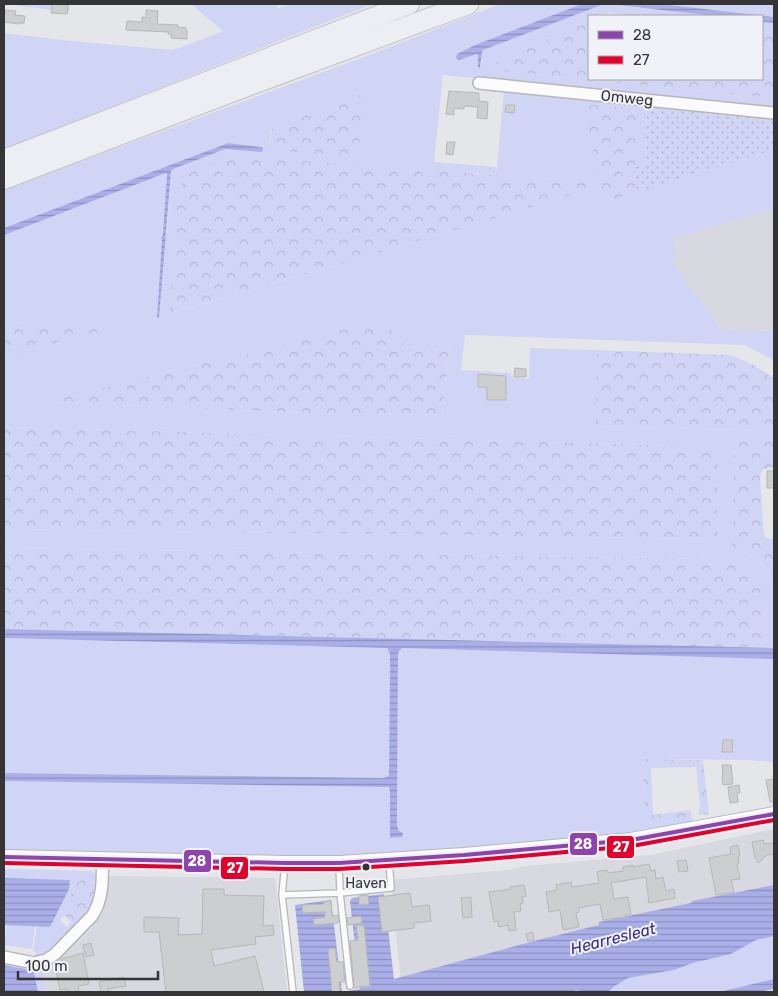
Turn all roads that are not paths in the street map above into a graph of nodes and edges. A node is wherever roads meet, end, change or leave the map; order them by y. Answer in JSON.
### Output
{"nodes":[{"id":1,"x":409,"y":4,"type":"edge"},
{"id":2,"x":468,"y":4,"type":"edge"},
{"id":3,"x":479,"y":84,"type":"dead end"},
{"id":4,"x":774,"y":113,"type":"edge"},
{"id":5,"x":4,"y":160,"type":"edge"},
{"id":6,"x":4,"y":179,"type":"edge"},
{"id":7,"x":774,"y":814,"type":"edge"},
{"id":8,"x":4,"y":857,"type":"edge"},
{"id":9,"x":102,"y":859,"type":"junction"},
{"id":10,"x":389,"y":860,"type":"junction"},
{"id":11,"x":284,"y":863,"type":"junction"},
{"id":12,"x":339,"y":863,"type":"junction"},
{"id":13,"x":340,"y":893,"type":"junction"},
{"id":14,"x":282,"y":895,"type":"junction"},
{"id":15,"x":4,"y":957,"type":"edge"},
{"id":16,"x":350,"y":986,"type":"dead end"},
{"id":17,"x":293,"y":992,"type":"edge"}],
"edges":[{"from":1,"to":5,"type":"highway"},
{"from":2,"to":6,"type":"highway"},
{"from":3,"to":4,"type":"street","name":"Omweg"},
{"from":7,"to":10,"type":"street"},
{"from":8,"to":9,"type":"street"},
{"from":9,"to":11,"type":"street"},
{"from":9,"to":15,"type":"street"},
{"from":10,"to":12,"type":"street"},
{"from":10,"to":13,"type":"lane"},
{"from":11,"to":12,"type":"street"},
{"from":11,"to":14,"type":"lane"},
{"from":12,"to":13,"type":"lane"},
{"from":13,"to":14,"type":"lane"},
{"from":13,"to":16,"type":"lane"},
{"from":14,"to":17,"type":"lane"}]}
